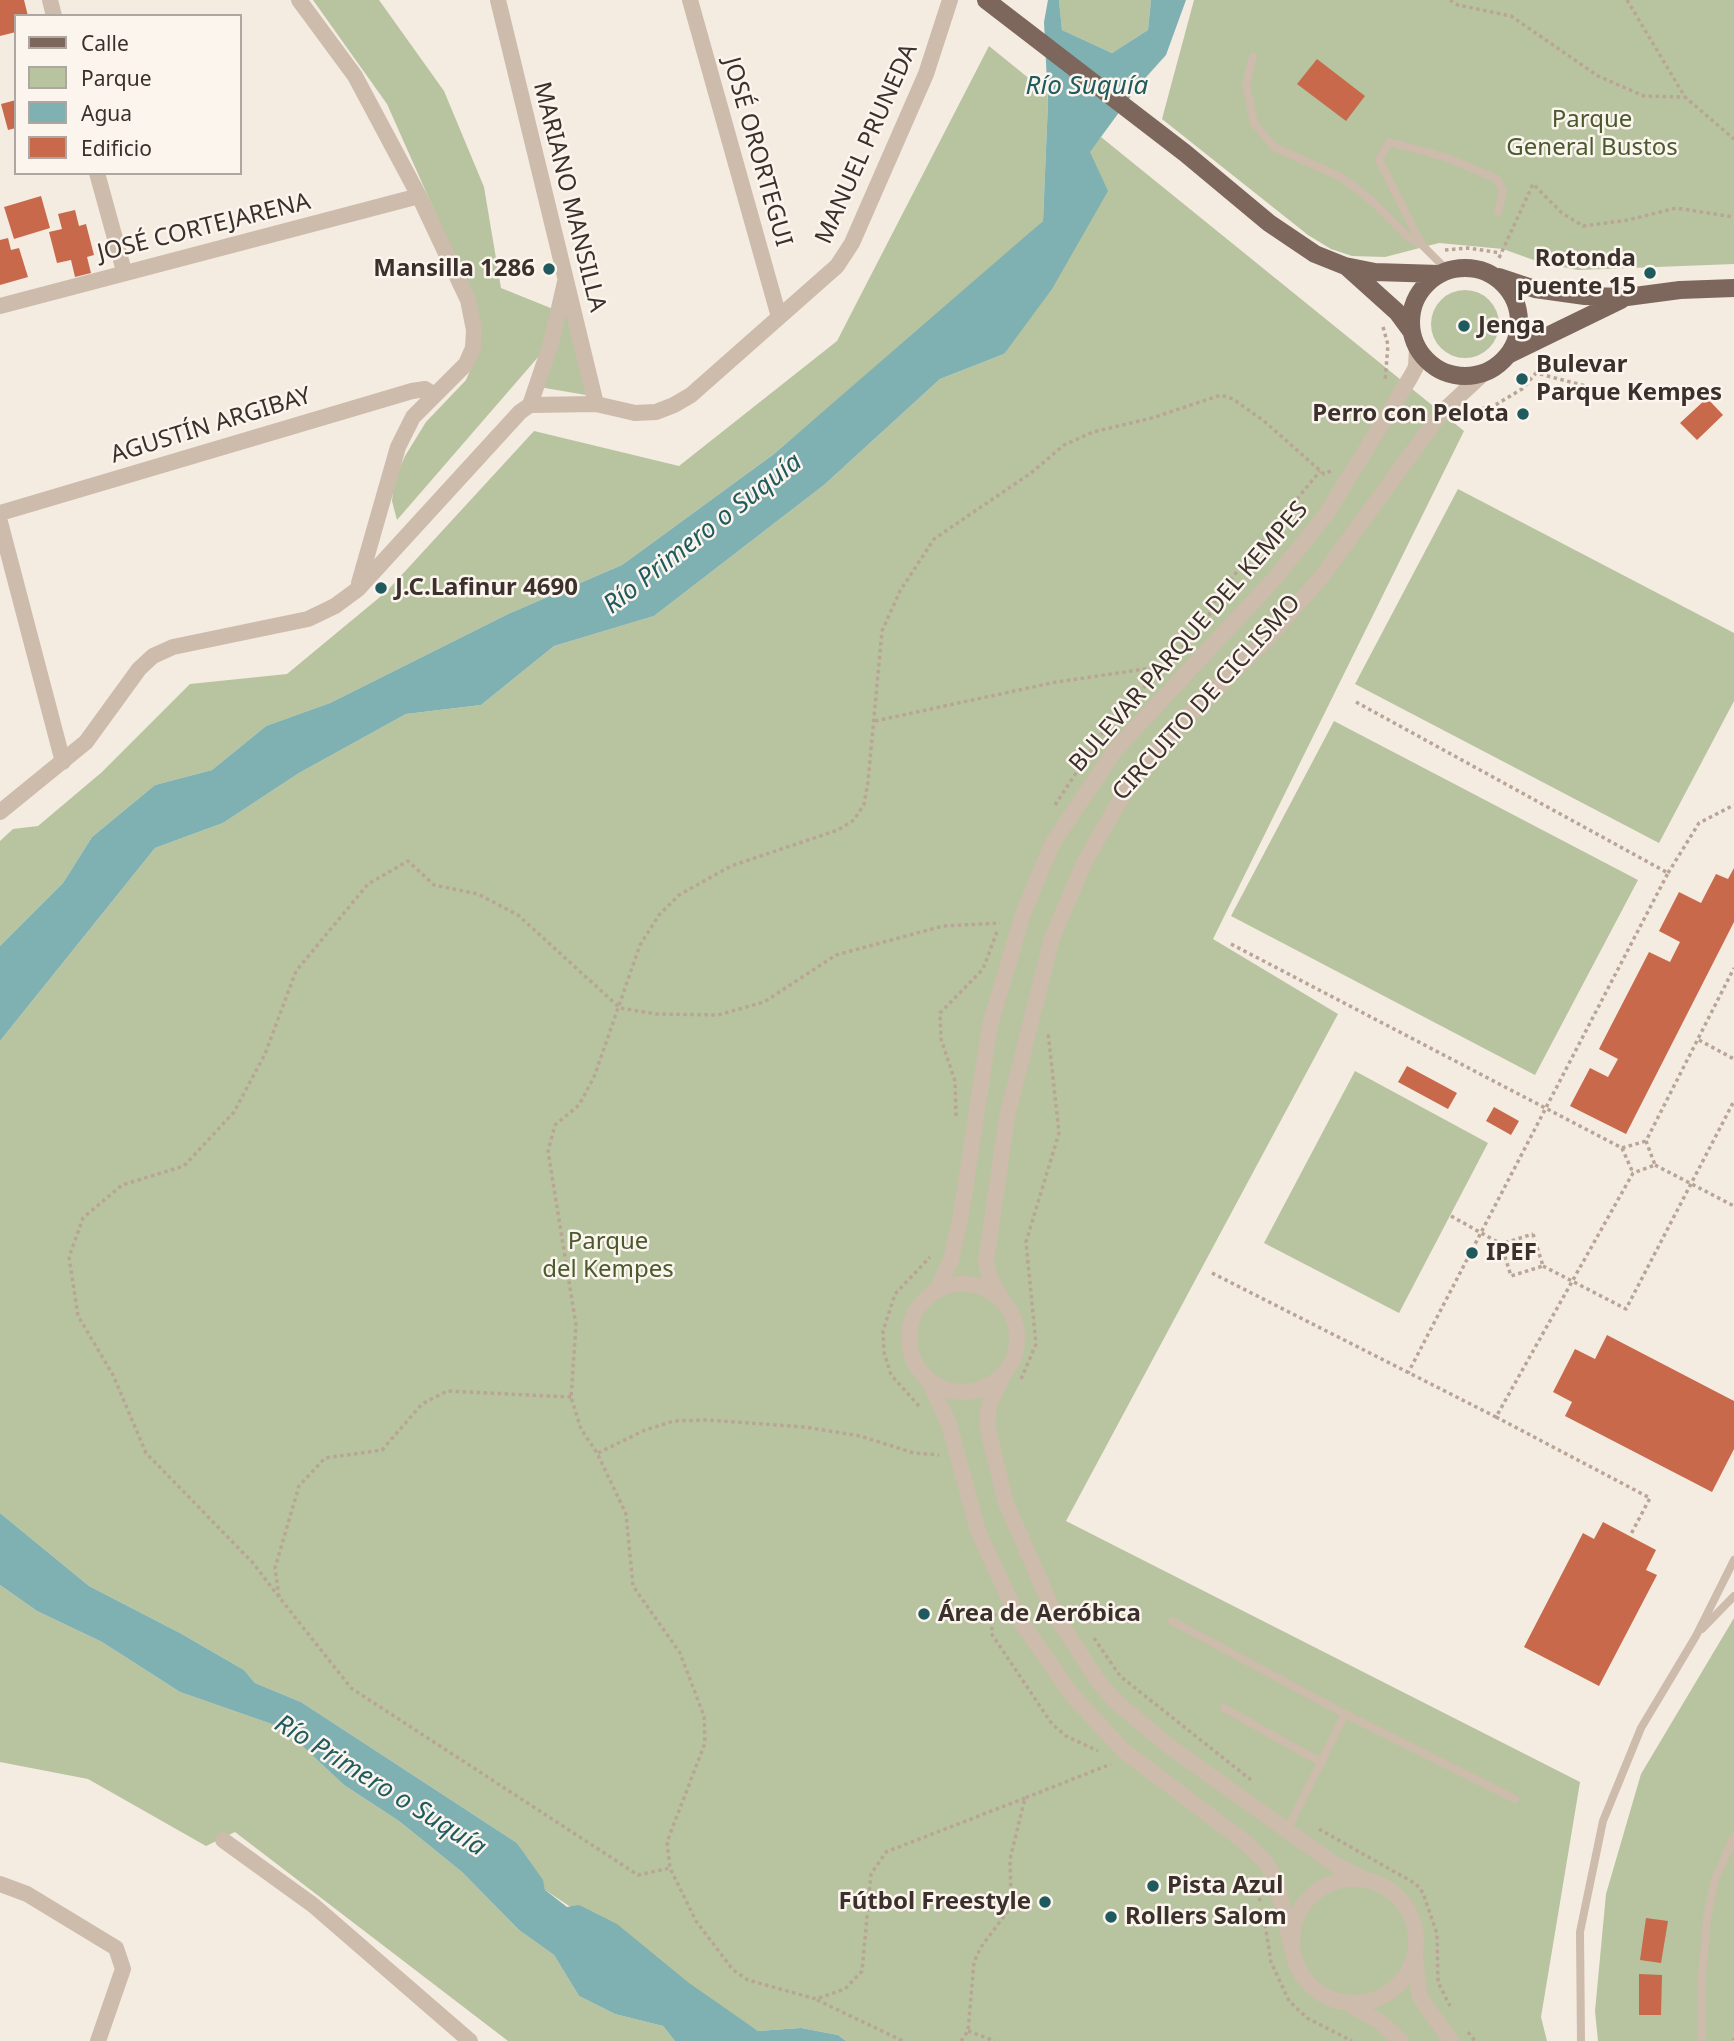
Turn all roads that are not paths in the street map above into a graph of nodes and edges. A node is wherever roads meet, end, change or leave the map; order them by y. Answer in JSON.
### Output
{"nodes":[{"id":1,"x":299,"y":0,"type":"edge"},
{"id":2,"x":498,"y":0,"type":"edge"},
{"id":3,"x":691,"y":0,"type":"edge"},
{"id":4,"x":950,"y":0,"type":"edge"},
{"id":5,"x":987,"y":1,"type":"edge"},
{"id":6,"x":1253,"y":57,"type":"dead end"},
{"id":7,"x":98,"y":175,"type":"edge"},
{"id":8,"x":419,"y":196,"type":"junction"},
{"id":9,"x":1498,"y":212,"type":"dead end"},
{"id":10,"x":1422,"y":245,"type":"junction"},
{"id":11,"x":1345,"y":266,"type":"junction"},
{"id":12,"x":124,"y":271,"type":"junction"},
{"id":13,"x":1444,"y":272,"type":"junction"},
{"id":14,"x":1494,"y":276,"type":"junction"},
{"id":15,"x":565,"y":279,"type":"junction"},
{"id":16,"x":1734,"y":288,"type":"edge"},
{"id":17,"x":1627,"y":297,"type":"junction"},
{"id":18,"x":0,"y":306,"type":"edge"},
{"id":19,"x":779,"y":317,"type":"junction"},
{"id":20,"x":1414,"y":340,"type":"junction"},
{"id":21,"x":1508,"y":355,"type":"junction"},
{"id":22,"x":1484,"y":373,"type":"junction"},
{"id":23,"x":435,"y":395,"type":"junction"},
{"id":24,"x":596,"y":404,"type":"junction"},
{"id":25,"x":530,"y":405,"type":"junction"},
{"id":26,"x":0,"y":513,"type":"edge"},
{"id":27,"x":0,"y":522,"type":"edge"},
{"id":28,"x":358,"y":589,"type":"junction"},
{"id":29,"x":63,"y":762,"type":"junction"},
{"id":30,"x":0,"y":812,"type":"edge"},
{"id":31,"x":937,"y":1290,"type":"junction"},
{"id":32,"x":1003,"y":1301,"type":"junction"},
{"id":33,"x":1003,"y":1375,"type":"junction"},
{"id":34,"x":929,"y":1381,"type":"junction"},
{"id":35,"x":1734,"y":1560,"type":"edge"},
{"id":36,"x":1734,"y":1595,"type":"edge"},
{"id":37,"x":1172,"y":1621,"type":"dead end"},
{"id":38,"x":1696,"y":1636,"type":"junction"},
{"id":39,"x":1224,"y":1708,"type":"dead end"},
{"id":40,"x":1345,"y":1714,"type":"junction"},
{"id":41,"x":1322,"y":1763,"type":"junction"},
{"id":42,"x":1515,"y":1798,"type":"dead end"},
{"id":43,"x":1291,"y":1822,"type":"junction"},
{"id":44,"x":1734,"y":1836,"type":"edge"},
{"id":45,"x":223,"y":1840,"type":"dead end"},
{"id":46,"x":1364,"y":1879,"type":"junction"},
{"id":47,"x":0,"y":1884,"type":"edge"},
{"id":48,"x":1292,"y":1949,"type":"junction"},
{"id":49,"x":1415,"y":1955,"type":"junction"},
{"id":50,"x":1349,"y":2004,"type":"junction"},
{"id":51,"x":467,"y":2040,"type":"edge"},
{"id":52,"x":98,"y":2041,"type":"edge"},
{"id":53,"x":1401,"y":2041,"type":"edge"},
{"id":54,"x":1451,"y":2041,"type":"edge"},
{"id":55,"x":1581,"y":2041,"type":"edge"},
{"id":56,"x":1702,"y":2041,"type":"edge"}],
"edges":[{"from":1,"to":8,"type":"street"},
{"from":2,"to":15,"type":"street","name":"MARIANO MANSILLA"},
{"from":3,"to":19,"type":"street","name":"JOSÉ ORORTEGUI"},
{"from":4,"to":19,"type":"street","name":"MANUEL PRUNEDA"},
{"from":5,"to":11,"type":"main road"},
{"from":6,"to":10,"type":"lane"},
{"from":7,"to":12,"type":"street"},
{"from":8,"to":12,"type":"street","name":"JOSÉ CORTEJARENA"},
{"from":8,"to":23,"type":"street"},
{"from":9,"to":10,"type":"lane"},
{"from":10,"to":13,"type":"lane"},
{"from":11,"to":13,"type":"main road"},
{"from":11,"to":20,"type":"main road"},
{"from":12,"to":18,"type":"street","name":"JOSÉ CORTEJARENA"},
{"from":13,"to":14,"type":"main road"},
{"from":13,"to":20,"type":"main road"},
{"from":14,"to":17,"type":"main road"},
{"from":14,"to":21,"type":"main road"},
{"from":15,"to":24,"type":"street","name":"MARIANO MANSILLA"},
{"from":15,"to":25,"type":"street"},
{"from":16,"to":17,"type":"main road"},
{"from":17,"to":21,"type":"main road"},
{"from":19,"to":24,"type":"street","name":"MANUEL PRUNEDA"},
{"from":20,"to":22,"type":"main road"},
{"from":20,"to":31,"type":"street","name":"BULEVAR PARQUE DEL KEMPES"},
{"from":21,"to":22,"type":"main road"},
{"from":22,"to":32,"type":"street","name":"BULEVAR PARQUE DEL KEMPES"},
{"from":23,"to":26,"type":"street","name":"AGUSTÍN ARGIBAY"},
{"from":23,"to":28,"type":"street"},
{"from":24,"to":25,"type":"street","name":"MANUEL PRUNEDA"},
{"from":25,"to":28,"type":"street"},
{"from":27,"to":29,"type":"street"},
{"from":28,"to":29,"type":"street"},
{"from":29,"to":30,"type":"street"},
{"from":31,"to":32,"type":"street"},
{"from":31,"to":34,"type":"street"},
{"from":32,"to":33,"type":"street"},
{"from":33,"to":34,"type":"street"},
{"from":33,"to":43,"type":"street"},
{"from":34,"to":48,"type":"street"},
{"from":35,"to":38,"type":"lane"},
{"from":36,"to":38,"type":"lane"},
{"from":37,"to":40,"type":"lane"},
{"from":38,"to":55,"type":"lane"},
{"from":39,"to":41,"type":"lane"},
{"from":40,"to":41,"type":"lane"},
{"from":40,"to":42,"type":"lane"},
{"from":41,"to":43,"type":"lane"},
{"from":43,"to":46,"type":"street"},
{"from":44,"to":56,"type":"lane"},
{"from":45,"to":51,"type":"street"},
{"from":46,"to":48,"type":"street"},
{"from":46,"to":49,"type":"street"},
{"from":47,"to":52,"type":"street"},
{"from":48,"to":50,"type":"street"},
{"from":49,"to":50,"type":"street"},
{"from":49,"to":54,"type":"street"},
{"from":50,"to":53,"type":"street"}]}
